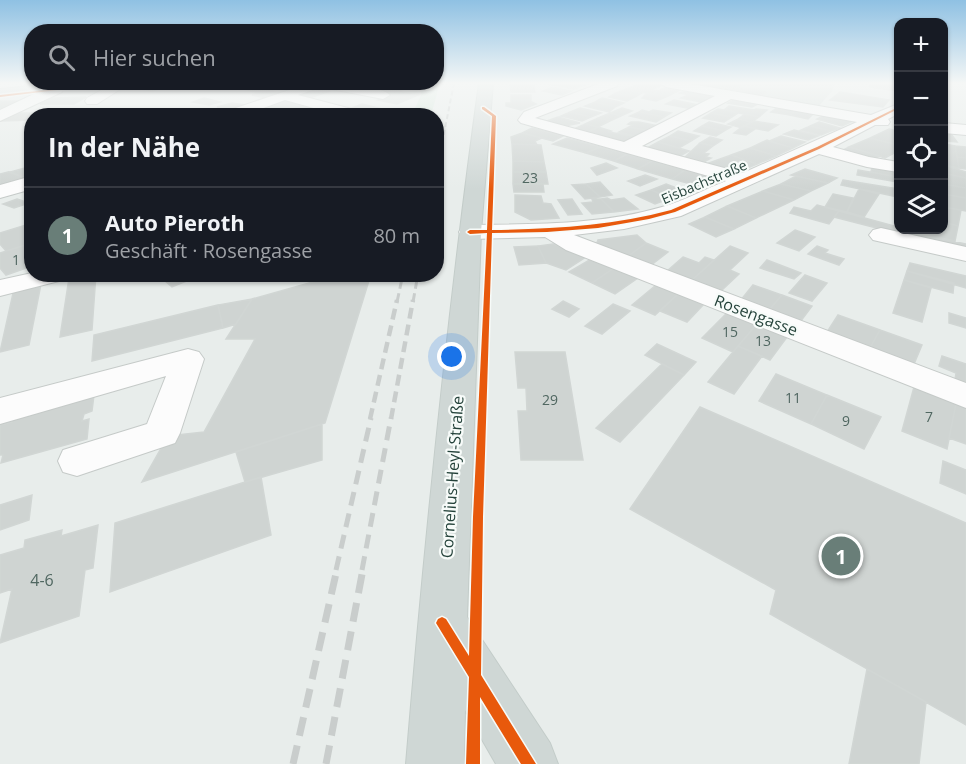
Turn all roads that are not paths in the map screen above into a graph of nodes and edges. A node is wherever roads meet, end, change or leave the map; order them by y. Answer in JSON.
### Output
{"nodes":[{"id":1,"x":482,"y":119,"type":"edge"},
{"id":2,"x":527,"y":119,"type":"edge"},
{"id":3,"x":683,"y":119,"type":"edge"},
{"id":4,"x":863,"y":119,"type":"edge"},
{"id":5,"x":880,"y":119,"type":"edge"},
{"id":6,"x":876,"y":121,"type":"junction"},
{"id":7,"x":894,"y":123,"type":"edge"},
{"id":8,"x":948,"y":128,"type":"edge"},
{"id":9,"x":966,"y":130,"type":"edge"},
{"id":10,"x":626,"y":148,"type":"junction"},
{"id":11,"x":818,"y":148,"type":"junction"},
{"id":12,"x":894,"y":166,"type":"edge"},
{"id":13,"x":746,"y":180,"type":"junction"},
{"id":14,"x":24,"y":184,"type":"edge"},
{"id":15,"x":0,"y":192,"type":"edge"},
{"id":16,"x":549,"y":230,"type":"junction"},
{"id":17,"x":470,"y":231,"type":"junction"},
{"id":18,"x":881,"y":235,"type":"dead end"},
{"id":19,"x":966,"y":254,"type":"edge"},
{"id":20,"x":25,"y":282,"type":"edge"},
{"id":21,"x":0,"y":288,"type":"edge"},
{"id":22,"x":966,"y":396,"type":"edge"},
{"id":23,"x":0,"y":411,"type":"edge"},
{"id":24,"x":77,"y":461,"type":"dead end"},
{"id":25,"x":442,"y":623,"type":"junction"},
{"id":26,"x":435,"y":764,"type":"edge"},
{"id":27,"x":529,"y":764,"type":"edge"}],
"edges":[{"from":1,"to":17,"type":"main road","name":"Cornelius-Heyl-Straße"},
{"from":2,"to":10,"type":"street"},
{"from":3,"to":10,"type":"street"},
{"from":4,"to":6,"type":"street"},
{"from":5,"to":6,"type":"street","name":"Eisbachstraße"},
{"from":6,"to":7,"type":"street"},
{"from":6,"to":11,"type":"street","name":"Eisbachstraße"},
{"from":8,"to":9,"type":"street"},
{"from":10,"to":13,"type":"street"},
{"from":11,"to":12,"type":"street"},
{"from":11,"to":13,"type":"street","name":"Eisbachstraße"},
{"from":13,"to":16,"type":"street","name":"Eisbachstraße"},
{"from":14,"to":15,"type":"street"},
{"from":16,"to":17,"type":"street","name":"Eisbachstraße"},
{"from":16,"to":22,"type":"street","name":"Rosengasse"},
{"from":17,"to":25,"type":"main road","name":"Cornelius-Heyl-Straße"},
{"from":18,"to":19,"type":"street"},
{"from":20,"to":21,"type":"street"},
{"from":23,"to":24,"type":"street"},
{"from":25,"to":26,"type":"main road","name":"Cornelius-Heyl-Straße"},
{"from":25,"to":27,"type":"main road"}]}
